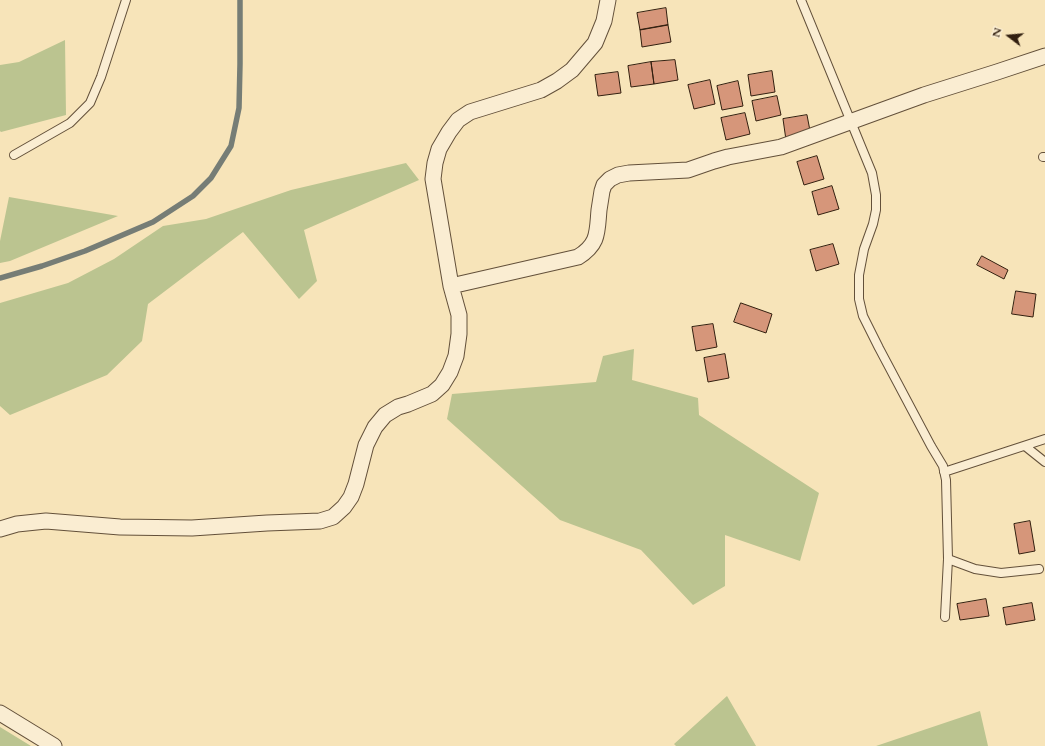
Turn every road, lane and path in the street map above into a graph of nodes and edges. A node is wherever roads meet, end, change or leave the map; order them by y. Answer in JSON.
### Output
{"nodes":[{"id":1,"x":126,"y":0,"type":"edge"},
{"id":2,"x":608,"y":0,"type":"edge"},
{"id":3,"x":801,"y":0,"type":"edge"},
{"id":4,"x":1045,"y":56,"type":"edge"},
{"id":5,"x":852,"y":121,"type":"junction"},
{"id":6,"x":14,"y":155,"type":"dead end"},
{"id":7,"x":451,"y":286,"type":"junction"},
{"id":8,"x":1045,"y":439,"type":"edge"},
{"id":9,"x":1025,"y":446,"type":"junction"},
{"id":10,"x":1045,"y":462,"type":"edge"},
{"id":11,"x":944,"y":472,"type":"junction"},
{"id":12,"x":0,"y":529,"type":"edge"},
{"id":13,"x":948,"y":559,"type":"junction"},
{"id":14,"x":1039,"y":569,"type":"dead end"},
{"id":15,"x":945,"y":617,"type":"dead end"},
{"id":16,"x":0,"y":712,"type":"edge"},
{"id":17,"x":54,"y":746,"type":"edge"}],
"edges":[{"from":1,"to":6,"type":"lane"},
{"from":2,"to":7,"type":"street"},
{"from":3,"to":5,"type":"lane"},
{"from":4,"to":5,"type":"street"},
{"from":5,"to":7,"type":"street"},
{"from":5,"to":11,"type":"lane"},
{"from":7,"to":12,"type":"street"},
{"from":8,"to":9,"type":"lane"},
{"from":9,"to":10,"type":"lane"},
{"from":9,"to":11,"type":"lane"},
{"from":11,"to":13,"type":"lane"},
{"from":13,"to":14,"type":"lane"},
{"from":13,"to":15,"type":"lane"},
{"from":16,"to":17,"type":"street"}]}
